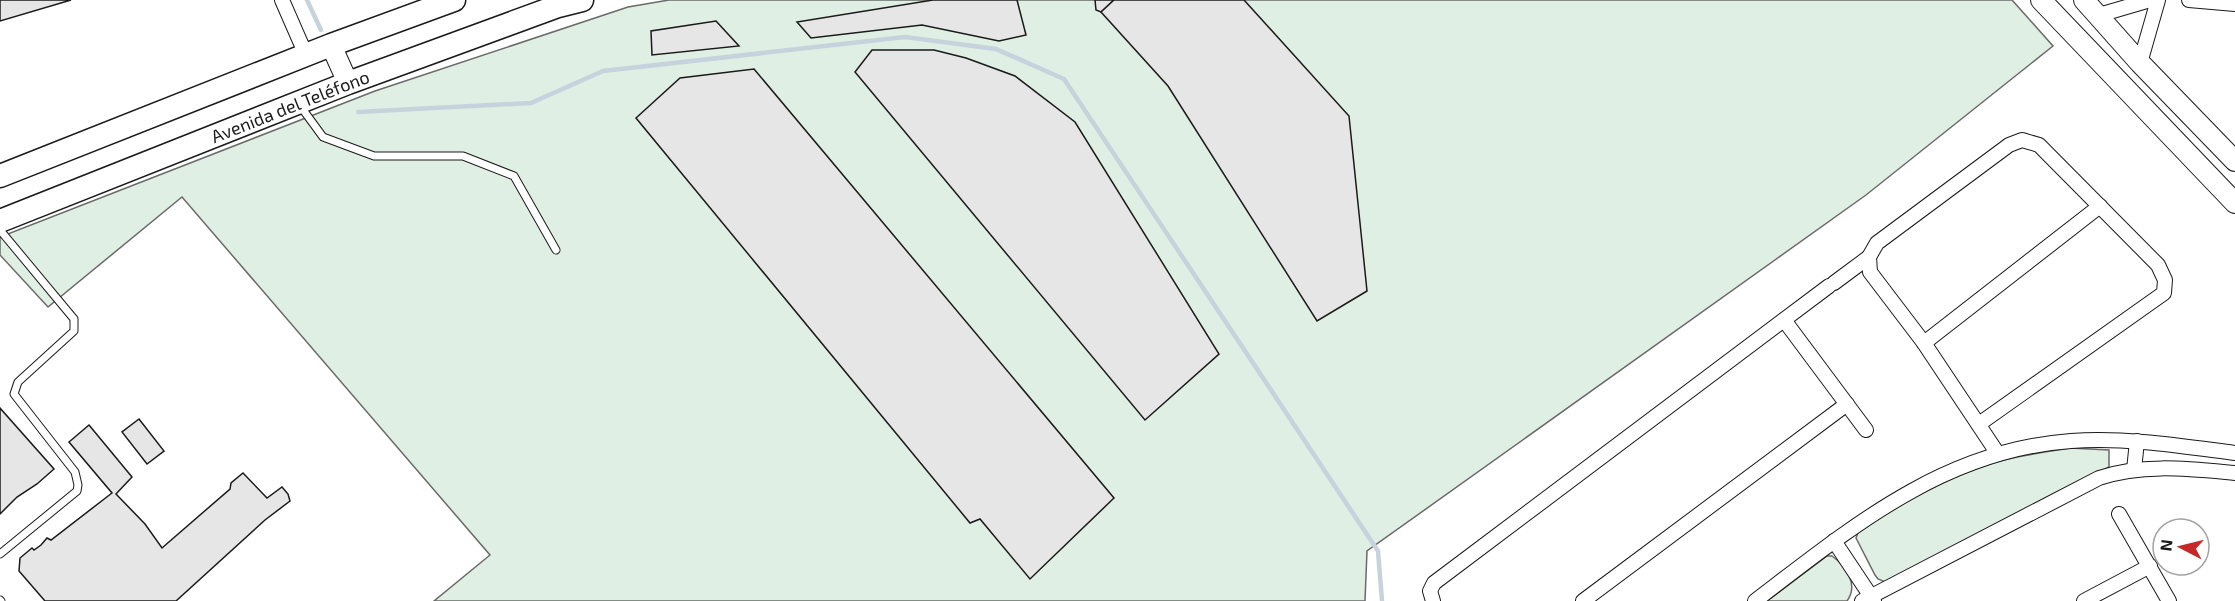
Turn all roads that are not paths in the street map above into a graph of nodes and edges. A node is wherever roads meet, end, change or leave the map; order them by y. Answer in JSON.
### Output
{"nodes":[{"id":1,"x":282,"y":0,"type":"edge"},
{"id":2,"x":454,"y":0,"type":"edge"},
{"id":3,"x":582,"y":0,"type":"edge"},
{"id":4,"x":2041,"y":0,"type":"edge"},
{"id":5,"x":2084,"y":0,"type":"edge"},
{"id":6,"x":2150,"y":0,"type":"edge"},
{"id":7,"x":2158,"y":0,"type":"edge"},
{"id":8,"x":2189,"y":0,"type":"edge"},
{"id":9,"x":2235,"y":4,"type":"edge"},
{"id":10,"x":2098,"y":15,"type":"junction"},
{"id":11,"x":331,"y":45,"type":"junction"},
{"id":12,"x":306,"y":55,"type":"junction"},
{"id":13,"x":2140,"y":63,"type":"junction"},
{"id":14,"x":348,"y":83,"type":"junction"},
{"id":15,"x":297,"y":103,"type":"junction"},
{"id":16,"x":2235,"y":161,"type":"edge"},
{"id":17,"x":0,"y":176,"type":"edge"},
{"id":18,"x":2235,"y":203,"type":"edge"},
{"id":19,"x":2100,"y":206,"type":"junction"},
{"id":20,"x":0,"y":221,"type":"edge"},
{"id":21,"x":0,"y":230,"type":"edge"},
{"id":22,"x":556,"y":250,"type":"dead end"},
{"id":23,"x":1869,"y":257,"type":"junction"},
{"id":24,"x":1784,"y":320,"type":"junction"},
{"id":25,"x":1924,"y":343,"type":"junction"},
{"id":26,"x":1847,"y":404,"type":"junction"},
{"id":27,"x":1980,"y":424,"type":"junction"},
{"id":28,"x":1866,"y":430,"type":"dead end"},
{"id":29,"x":2137,"y":441,"type":"junction"},
{"id":30,"x":2188,"y":447,"type":"junction"},
{"id":31,"x":2231,"y":452,"type":"edge"},
{"id":32,"x":1998,"y":454,"type":"junction"},
{"id":33,"x":2134,"y":470,"type":"junction"},
{"id":34,"x":2186,"y":470,"type":"junction"},
{"id":35,"x":2230,"y":473,"type":"edge"},
{"id":36,"x":2119,"y":514,"type":"dead end"},
{"id":37,"x":1834,"y":541,"type":"junction"},
{"id":38,"x":0,"y":554,"type":"edge"},
{"id":39,"x":2150,"y":566,"type":"junction"},
{"id":40,"x":1869,"y":600,"type":"edge"},
{"id":41,"x":1433,"y":601,"type":"edge"},
{"id":42,"x":1583,"y":601,"type":"edge"},
{"id":43,"x":1755,"y":601,"type":"edge"},
{"id":44,"x":2084,"y":601,"type":"edge"},
{"id":45,"x":2169,"y":601,"type":"edge"}],
"edges":[{"from":1,"to":12,"type":"street"},
{"from":2,"to":11,"type":"main road"},
{"from":3,"to":14,"type":"main road","name":"Avenida del Teléfono"},
{"from":4,"to":18,"type":"main road"},
{"from":5,"to":10,"type":"main road"},
{"from":6,"to":10,"type":"street"},
{"from":7,"to":13,"type":"street"},
{"from":8,"to":9,"type":"street"},
{"from":10,"to":13,"type":"main road"},
{"from":11,"to":12,"type":"main road"},
{"from":11,"to":14,"type":"main road"},
{"from":12,"to":17,"type":"main road"},
{"from":13,"to":16,"type":"main road"},
{"from":14,"to":15,"type":"main road","name":"Avenida del Teléfono"},
{"from":15,"to":20,"type":"main road","name":"Avenida del Teléfono"},
{"from":15,"to":22,"type":"lane"},
{"from":19,"to":23,"type":"street"},
{"from":19,"to":25,"type":"street"},
{"from":19,"to":27,"type":"street"},
{"from":21,"to":38,"type":"lane"},
{"from":23,"to":24,"type":"street"},
{"from":23,"to":25,"type":"street"},
{"from":24,"to":26,"type":"street"},
{"from":24,"to":41,"type":"street"},
{"from":25,"to":27,"type":"street"},
{"from":26,"to":28,"type":"street"},
{"from":26,"to":42,"type":"street"},
{"from":27,"to":32,"type":"street"},
{"from":29,"to":30,"type":"street"},
{"from":29,"to":32,"type":"street"},
{"from":29,"to":33,"type":"street"},
{"from":30,"to":31,"type":"street"},
{"from":30,"to":34,"type":"street"},
{"from":31,"to":35,"type":"street"},
{"from":32,"to":37,"type":"street"},
{"from":33,"to":34,"type":"street"},
{"from":33,"to":40,"type":"street"},
{"from":34,"to":35,"type":"street"},
{"from":36,"to":39,"type":"street"},
{"from":37,"to":40,"type":"street"},
{"from":37,"to":43,"type":"street"},
{"from":39,"to":44,"type":"street"},
{"from":39,"to":45,"type":"street"}]}
